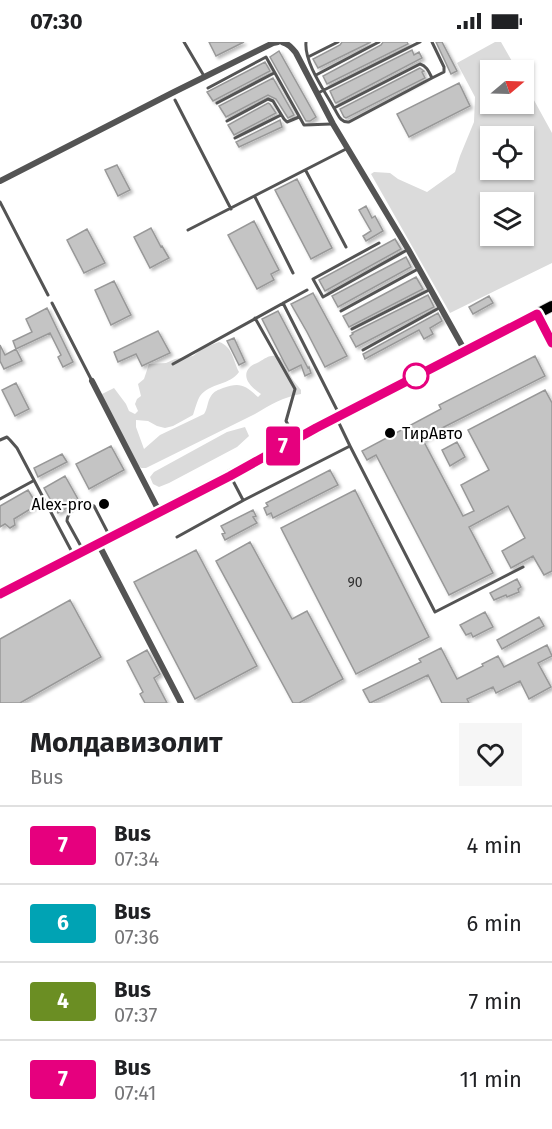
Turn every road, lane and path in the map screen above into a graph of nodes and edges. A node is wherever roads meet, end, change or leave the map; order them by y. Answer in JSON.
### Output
{"nodes":[{"id":1,"x":184,"y":42,"type":"edge"},
{"id":2,"x":275,"y":42,"type":"edge"},
{"id":3,"x":282,"y":42,"type":"edge"},
{"id":4,"x":294,"y":42,"type":"edge"},
{"id":5,"x":306,"y":42,"type":"edge"},
{"id":6,"x":338,"y":42,"type":"edge"},
{"id":7,"x":380,"y":42,"type":"edge"},
{"id":8,"x":420,"y":42,"type":"edge"},
{"id":9,"x":432,"y":42,"type":"edge"},
{"id":10,"x":296,"y":53,"type":"junction"},
{"id":11,"x":308,"y":57,"type":"junction"},
{"id":12,"x":274,"y":73,"type":"junction"},
{"id":13,"x":316,"y":75,"type":"junction"},
{"id":14,"x":204,"y":76,"type":"junction"},
{"id":15,"x":432,"y":78,"type":"junction"},
{"id":16,"x":208,"y":88,"type":"dead end"},
{"id":17,"x":324,"y":90,"type":"junction"},
{"id":18,"x":317,"y":94,"type":"junction"},
{"id":19,"x":175,"y":100,"type":"dead end"},
{"id":20,"x":217,"y":104,"type":"dead end"},
{"id":21,"x":334,"y":108,"type":"junction"},
{"id":22,"x":281,"y":115,"type":"junction"},
{"id":23,"x":299,"y":117,"type":"junction"},
{"id":24,"x":227,"y":121,"type":"dead end"},
{"id":25,"x":333,"y":124,"type":"junction"},
{"id":26,"x":235,"y":138,"type":"dead end"},
{"id":27,"x":348,"y":148,"type":"junction"},
{"id":28,"x":306,"y":171,"type":"junction"},
{"id":29,"x":0,"y":172,"type":"edge"},
{"id":30,"x":2,"y":180,"type":"edge"},
{"id":31,"x":255,"y":196,"type":"junction"},
{"id":32,"x":0,"y":202,"type":"edge"},
{"id":33,"x":231,"y":209,"type":"junction"},
{"id":34,"x":188,"y":230,"type":"dead end"},
{"id":35,"x":379,"y":243,"type":"dead end"},
{"id":36,"x":346,"y":247,"type":"dead end"},
{"id":37,"x":408,"y":249,"type":"junction"},
{"id":38,"x":419,"y":268,"type":"junction"},
{"id":39,"x":293,"y":273,"type":"dead end"},
{"id":40,"x":430,"y":289,"type":"junction"},
{"id":41,"x":307,"y":290,"type":"dead end"},
{"id":42,"x":48,"y":295,"type":"dead end"},
{"id":43,"x":52,"y":303,"type":"dead end"},
{"id":44,"x":283,"y":303,"type":"junction"},
{"id":45,"x":552,"y":306,"type":"edge"},
{"id":46,"x":441,"y":307,"type":"junction"},
{"id":47,"x":341,"y":311,"type":"dead end"},
{"id":48,"x":537,"y":314,"type":"junction"},
{"id":49,"x":255,"y":318,"type":"junction"},
{"id":50,"x":352,"y":329,"type":"dead end"},
{"id":51,"x":552,"y":343,"type":"edge"},
{"id":52,"x":363,"y":350,"type":"dead end"},
{"id":53,"x":465,"y":351,"type":"junction"},
{"id":54,"x":173,"y":364,"type":"dead end"},
{"id":55,"x":92,"y":381,"type":"joint"},
{"id":56,"x":338,"y":417,"type":"junction"},
{"id":57,"x":296,"y":439,"type":"junction"},
{"id":58,"x":0,"y":440,"type":"edge"},
{"id":59,"x":350,"y":446,"type":"junction"},
{"id":60,"x":230,"y":476,"type":"junction"},
{"id":61,"x":33,"y":481,"type":"junction"},
{"id":62,"x":0,"y":499,"type":"edge"},
{"id":63,"x":244,"y":500,"type":"junction"},
{"id":64,"x":159,"y":511,"type":"junction"},
{"id":65,"x":110,"y":537,"type":"junction"},
{"id":66,"x":177,"y":537,"type":"dead end"},
{"id":67,"x":98,"y":543,"type":"junction"},
{"id":68,"x":79,"y":553,"type":"junction"},
{"id":69,"x":523,"y":567,"type":"dead end"},
{"id":70,"x":0,"y":594,"type":"edge"},
{"id":71,"x":181,"y":703,"type":"edge"}],
"edges":[{"from":1,"to":14,"type":"lane"},
{"from":2,"to":14,"type":"street"},
{"from":3,"to":10,"type":"street"},
{"from":4,"to":10,"type":"street"},
{"from":5,"to":11,"type":"lane"},
{"from":6,"to":11,"type":"lane"},
{"from":7,"to":13,"type":"lane"},
{"from":8,"to":17,"type":"lane"},
{"from":9,"to":15,"type":"lane"},
{"from":10,"to":18,"type":"street"},
{"from":11,"to":13,"type":"lane"},
{"from":12,"to":16,"type":"lane"},
{"from":12,"to":20,"type":"lane"},
{"from":12,"to":23,"type":"lane"},
{"from":13,"to":17,"type":"lane"},
{"from":14,"to":30,"type":"street"},
{"from":15,"to":21,"type":"lane"},
{"from":15,"to":21,"type":"lane"},
{"from":17,"to":18,"type":"lane"},
{"from":17,"to":21,"type":"lane"},
{"from":18,"to":25,"type":"street"},
{"from":19,"to":33,"type":"lane"},
{"from":22,"to":23,"type":"lane"},
{"from":22,"to":24,"type":"lane"},
{"from":22,"to":26,"type":"lane"},
{"from":23,"to":25,"type":"lane"},
{"from":25,"to":27,"type":"street"},
{"from":27,"to":28,"type":"lane"},
{"from":27,"to":37,"type":"street"},
{"from":28,"to":31,"type":"lane"},
{"from":28,"to":36,"type":"lane"},
{"from":29,"to":30,"type":"street"},
{"from":31,"to":33,"type":"lane"},
{"from":31,"to":39,"type":"lane"},
{"from":32,"to":42,"type":"lane"},
{"from":33,"to":34,"type":"lane"},
{"from":35,"to":37,"type":"lane"},
{"from":37,"to":38,"type":"street"},
{"from":38,"to":40,"type":"street"},
{"from":38,"to":47,"type":"lane"},
{"from":40,"to":46,"type":"street"},
{"from":40,"to":50,"type":"lane"},
{"from":41,"to":44,"type":"lane"},
{"from":43,"to":55,"type":"lane"},
{"from":44,"to":49,"type":"lane"},
{"from":44,"to":56,"type":"lane"},
{"from":45,"to":48,"type":"highway"},
{"from":46,"to":52,"type":"lane"},
{"from":46,"to":53,"type":"street"},
{"from":48,"to":51,"type":"street"},
{"from":48,"to":53,"type":"highway"},
{"from":49,"to":54,"type":"lane"},
{"from":49,"to":57,"type":"lane"},
{"from":53,"to":56,"type":"highway"},
{"from":55,"to":64,"type":"street"},
{"from":56,"to":57,"type":"highway"},
{"from":56,"to":59,"type":"lane"},
{"from":57,"to":60,"type":"highway"},
{"from":58,"to":61,"type":"lane"},
{"from":59,"to":63,"type":"lane"},
{"from":59,"to":69,"type":"lane"},
{"from":60,"to":63,"type":"lane"},
{"from":60,"to":64,"type":"highway"},
{"from":61,"to":62,"type":"lane"},
{"from":61,"to":68,"type":"lane"},
{"from":63,"to":66,"type":"lane"},
{"from":64,"to":65,"type":"highway"},
{"from":65,"to":67,"type":"highway"},
{"from":65,"to":68,"type":"lane"},
{"from":67,"to":68,"type":"highway"},
{"from":67,"to":71,"type":"street"},
{"from":68,"to":70,"type":"highway"}]}
